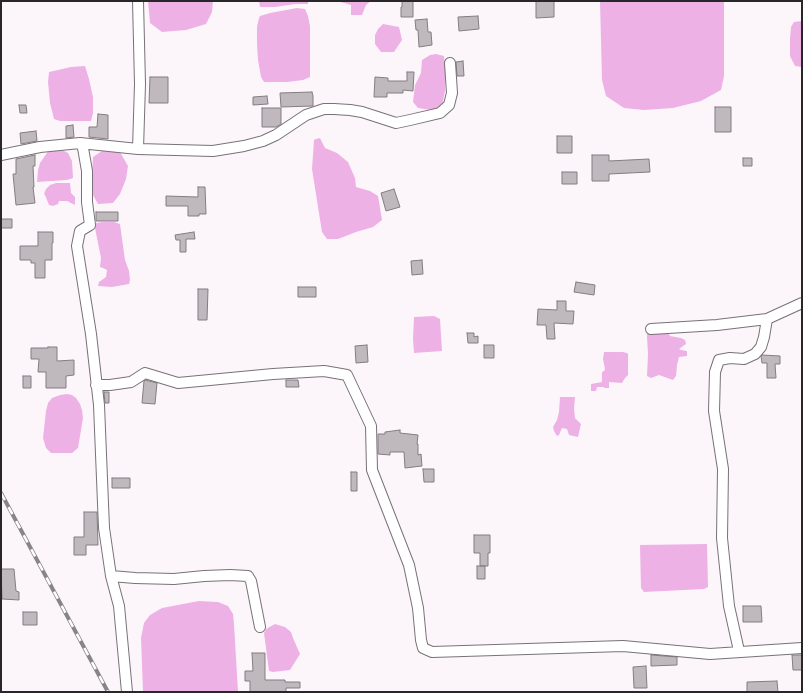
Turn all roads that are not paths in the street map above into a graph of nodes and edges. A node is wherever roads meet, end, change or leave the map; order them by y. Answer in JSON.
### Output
{"nodes":[{"id":1,"x":138,"y":1,"type":"edge"},
{"id":2,"x":450,"y":63,"type":"dead end"},
{"id":3,"x":80,"y":143,"type":"junction"},
{"id":4,"x":138,"y":150,"type":"junction"},
{"id":5,"x":1,"y":155,"type":"edge"},
{"id":6,"x":802,"y":303,"type":"edge"},
{"id":7,"x":767,"y":319,"type":"junction"},
{"id":8,"x":651,"y":329,"type":"dead end"},
{"id":9,"x":96,"y":385,"type":"junction"},
{"id":10,"x":111,"y":576,"type":"junction"},
{"id":11,"x":260,"y":627,"type":"dead end"},
{"id":12,"x":802,"y":648,"type":"edge"},
{"id":13,"x":739,"y":652,"type":"junction"},
{"id":14,"x":127,"y":692,"type":"edge"}],
"edges":[{"from":1,"to":4,"type":"street"},
{"from":2,"to":4,"type":"street"},
{"from":3,"to":4,"type":"street"},
{"from":3,"to":5,"type":"street"},
{"from":3,"to":9,"type":"street"},
{"from":6,"to":7,"type":"street"},
{"from":7,"to":8,"type":"street"},
{"from":7,"to":13,"type":"street"},
{"from":9,"to":10,"type":"street"},
{"from":9,"to":13,"type":"street"},
{"from":10,"to":11,"type":"street"},
{"from":10,"to":14,"type":"street"},
{"from":12,"to":13,"type":"street"}]}
